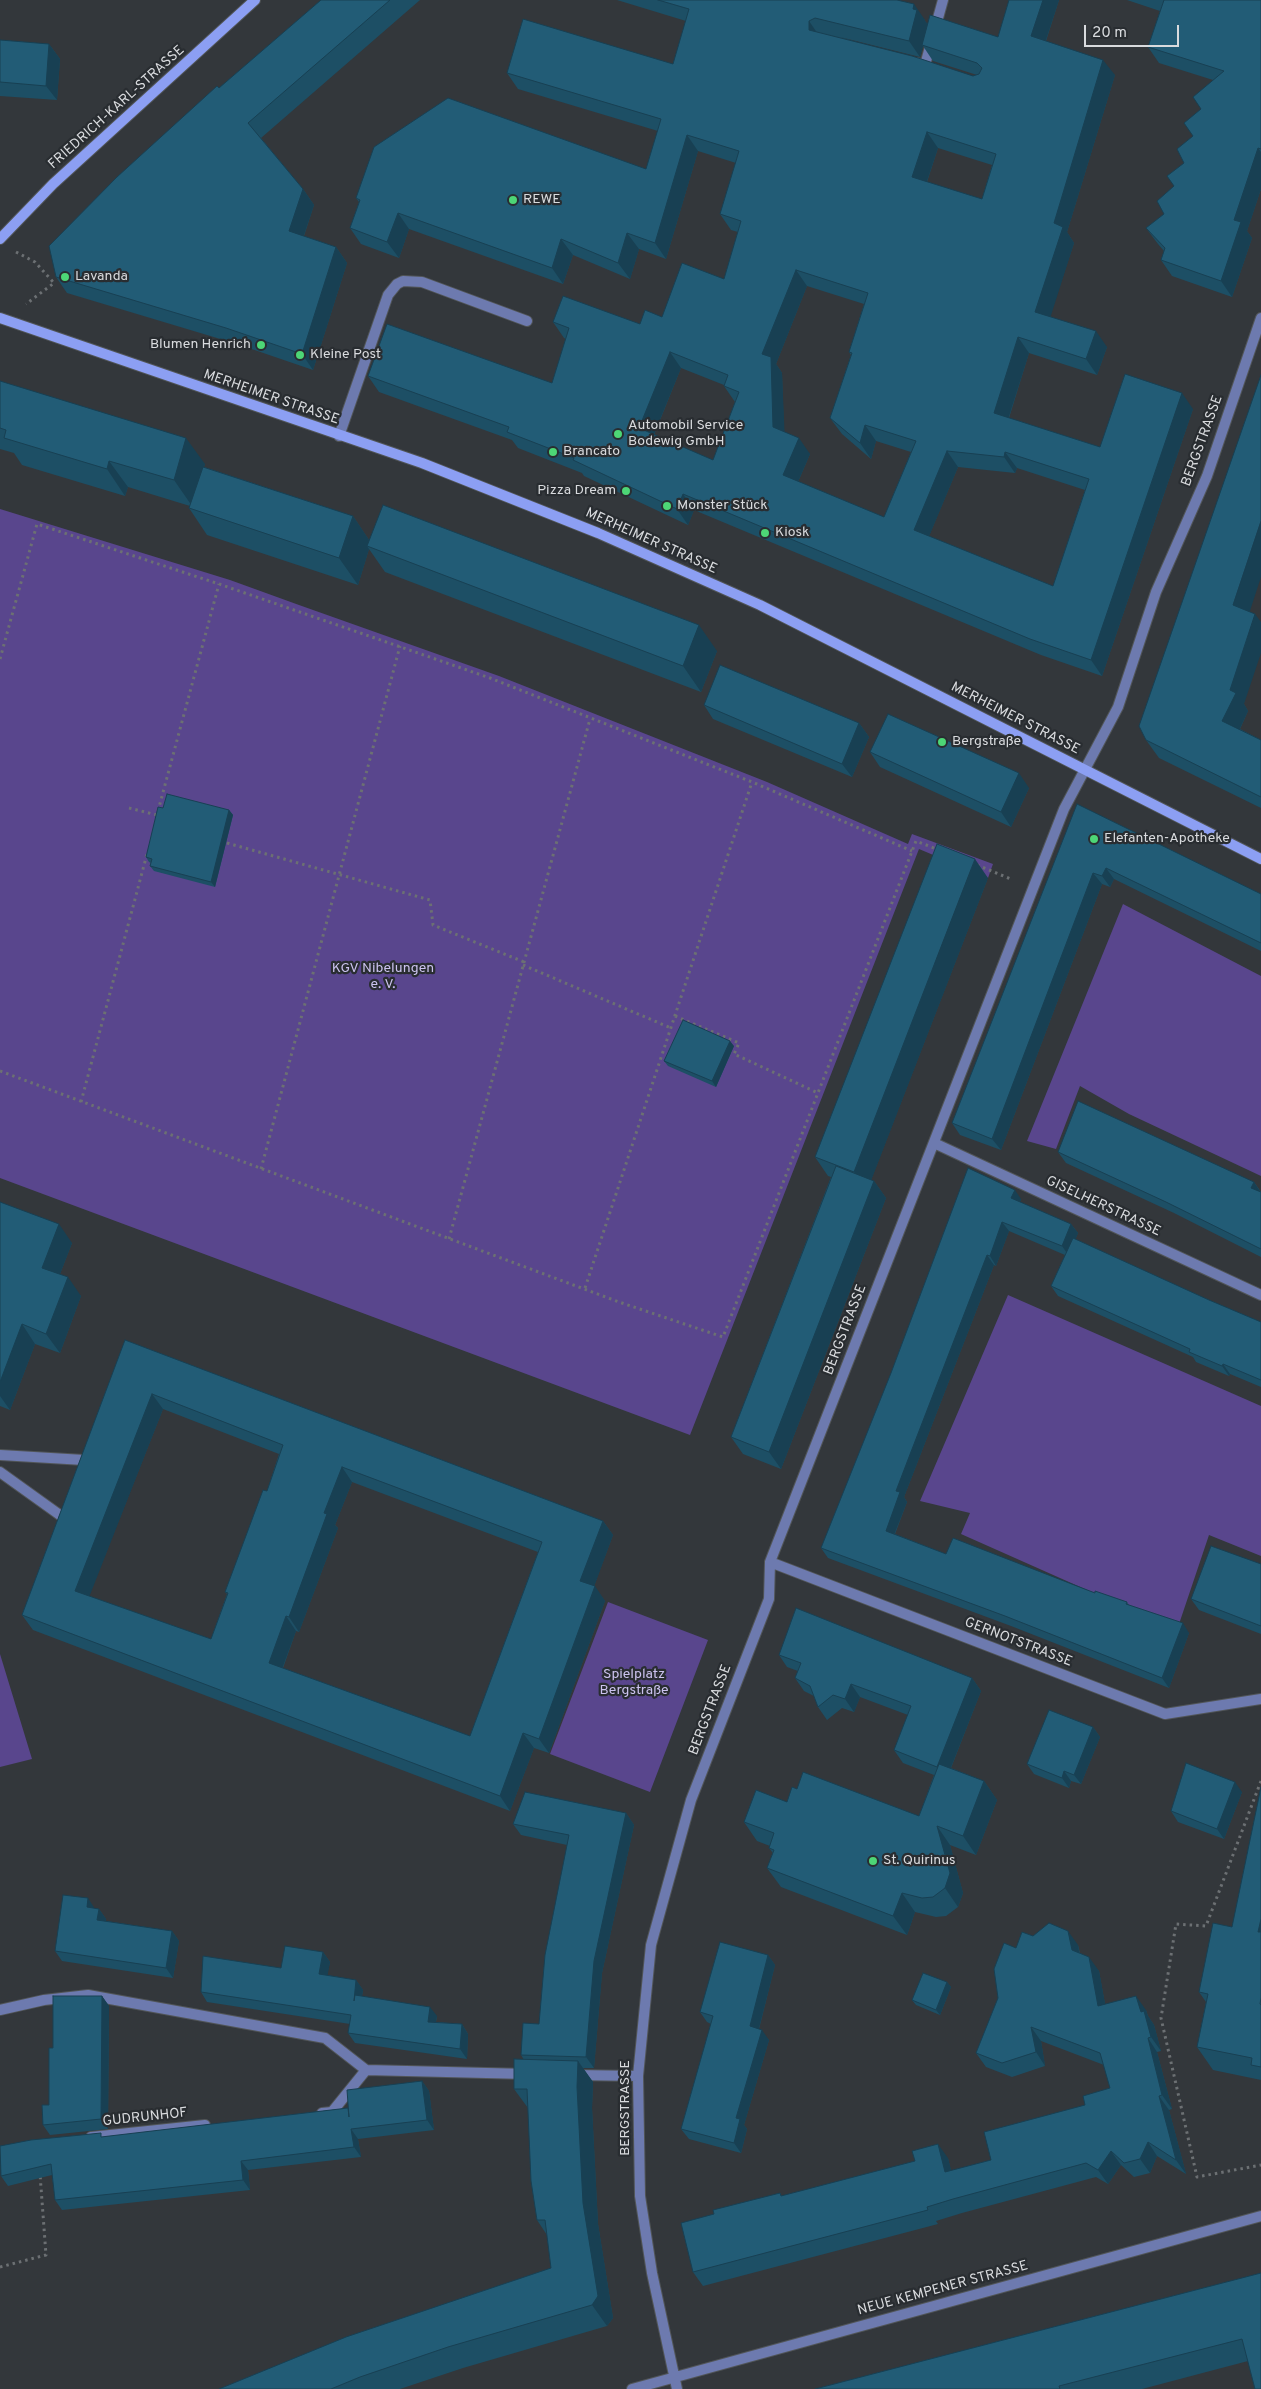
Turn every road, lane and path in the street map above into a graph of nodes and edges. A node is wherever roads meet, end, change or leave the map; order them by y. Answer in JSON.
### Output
{"nodes":[{"id":1,"x":256,"y":0,"type":"edge"},
{"id":2,"x":944,"y":0,"type":"edge"},
{"id":3,"x":907,"y":61,"type":"edge"},
{"id":4,"x":0,"y":239,"type":"edge"},
{"id":5,"x":9,"y":248,"type":"dead end"},
{"id":6,"x":54,"y":283,"type":"edge"},
{"id":7,"x":0,"y":318,"type":"edge"},
{"id":8,"x":527,"y":321,"type":"dead end"},
{"id":9,"x":1260,"y":323,"type":"edge"},
{"id":10,"x":339,"y":436,"type":"junction"},
{"id":11,"x":219,"y":584,"type":"junction"},
{"id":12,"x":400,"y":646,"type":"junction"},
{"id":13,"x":0,"y":659,"type":"edge"},
{"id":14,"x":590,"y":719,"type":"junction"},
{"id":15,"x":1085,"y":770,"type":"junction"},
{"id":16,"x":752,"y":782,"type":"junction"},
{"id":17,"x":129,"y":808,"type":"dead end"},
{"id":18,"x":157,"y":815,"type":"junction"},
{"id":19,"x":155,"y":824,"type":"edge"},
{"id":20,"x":227,"y":843,"type":"dead end"},
{"id":21,"x":148,"y":851,"type":"edge"},
{"id":22,"x":912,"y":851,"type":"junction"},
{"id":23,"x":941,"y":851,"type":"edge"},
{"id":24,"x":1261,"y":859,"type":"edge"},
{"id":25,"x":974,"y":864,"type":"edge"},
{"id":26,"x":340,"y":874,"type":"junction"},
{"id":27,"x":1033,"y":887,"type":"junction"},
{"id":28,"x":523,"y":964,"type":"junction"},
{"id":29,"x":675,"y":1016,"type":"junction"},
{"id":30,"x":671,"y":1028,"type":"junction"},
{"id":31,"x":0,"y":1071,"type":"edge"},
{"id":32,"x":818,"y":1093,"type":"junction"},
{"id":33,"x":81,"y":1102,"type":"junction"},
{"id":34,"x":934,"y":1143,"type":"junction"},
{"id":35,"x":261,"y":1169,"type":"junction"},
{"id":36,"x":448,"y":1239,"type":"junction"},
{"id":37,"x":585,"y":1288,"type":"junction"},
{"id":38,"x":1261,"y":1295,"type":"edge"},
{"id":39,"x":0,"y":1455,"type":"edge"},
{"id":40,"x":84,"y":1460,"type":"edge"},
{"id":41,"x":0,"y":1472,"type":"edge"},
{"id":42,"x":64,"y":1518,"type":"edge"},
{"id":43,"x":770,"y":1562,"type":"junction"},
{"id":44,"x":1261,"y":1699,"type":"edge"},
{"id":45,"x":1261,"y":1780,"type":"edge"},
{"id":46,"x":0,"y":2010,"type":"edge"},
{"id":47,"x":366,"y":2070,"type":"junction"},
{"id":48,"x":541,"y":2074,"type":"edge"},
{"id":49,"x":561,"y":2075,"type":"edge"},
{"id":50,"x":638,"y":2076,"type":"junction"},
{"id":51,"x":313,"y":2114,"type":"edge"},
{"id":52,"x":214,"y":2124,"type":"edge"},
{"id":53,"x":77,"y":2139,"type":"edge"},
{"id":54,"x":1261,"y":2165,"type":"edge"},
{"id":55,"x":40,"y":2171,"type":"edge"},
{"id":56,"x":1261,"y":2216,"type":"edge"},
{"id":57,"x":0,"y":2266,"type":"edge"},
{"id":58,"x":674,"y":2377,"type":"junction"},
{"id":59,"x":632,"y":2389,"type":"edge"},
{"id":60,"x":677,"y":2389,"type":"edge"}],
"edges":[{"from":1,"to":4,"type":"main road","name":"FRIEDRICH-KARL-STRASSE"},
{"from":2,"to":3,"type":"street"},
{"from":5,"to":6,"type":"path"},
{"from":7,"to":10,"type":"main road","name":"MERHEIMER STRASSE"},
{"from":8,"to":10,"type":"street"},
{"from":9,"to":15,"type":"street","name":"BERGSTRASSE"},
{"from":10,"to":15,"type":"main road","name":"MERHEIMER STRASSE"},
{"from":11,"to":12,"type":"path"},
{"from":11,"to":13,"type":"path"},
{"from":11,"to":18,"type":"path"},
{"from":12,"to":14,"type":"path"},
{"from":12,"to":26,"type":"path"},
{"from":14,"to":16,"type":"path"},
{"from":14,"to":28,"type":"path"},
{"from":15,"to":24,"type":"main road","name":"MERHEIMER STRASSE"},
{"from":15,"to":27,"type":"street","name":"BERGSTRASSE"},
{"from":16,"to":22,"type":"path"},
{"from":16,"to":29,"type":"path"},
{"from":17,"to":18,"type":"path"},
{"from":18,"to":19,"type":"path"},
{"from":20,"to":26,"type":"path"},
{"from":21,"to":33,"type":"path"},
{"from":22,"to":23,"type":"path"},
{"from":22,"to":32,"type":"path"},
{"from":25,"to":27,"type":"path"},
{"from":26,"to":28,"type":"path"},
{"from":26,"to":35,"type":"path"},
{"from":27,"to":34,"type":"street","name":"BERGSTRASSE"},
{"from":28,"to":30,"type":"path"},
{"from":28,"to":36,"type":"path"},
{"from":29,"to":30,"type":"path"},
{"from":29,"to":32,"type":"path"},
{"from":30,"to":37,"type":"path"},
{"from":31,"to":33,"type":"path"},
{"from":32,"to":37,"type":"path"},
{"from":33,"to":35,"type":"path"},
{"from":34,"to":38,"type":"street","name":"GISELHERSTRASSE"},
{"from":34,"to":43,"type":"street","name":"BERGSTRASSE"},
{"from":35,"to":36,"type":"path"},
{"from":36,"to":37,"type":"path"},
{"from":39,"to":40,"type":"street"},
{"from":41,"to":42,"type":"street"},
{"from":43,"to":44,"type":"street","name":"GERNOTSTRASSE"},
{"from":43,"to":50,"type":"street","name":"BERGSTRASSE"},
{"from":45,"to":54,"type":"path"},
{"from":46,"to":47,"type":"street"},
{"from":47,"to":48,"type":"street"},
{"from":47,"to":51,"type":"street"},
{"from":49,"to":50,"type":"street"},
{"from":50,"to":58,"type":"street","name":"BERGSTRASSE"},
{"from":52,"to":53,"type":"street","name":"GUDRUNHOF"},
{"from":55,"to":57,"type":"path"},
{"from":56,"to":58,"type":"street","name":"NEUE KEMPENER STRASSE"},
{"from":58,"to":59,"type":"street","name":"NEUE KEMPENER STRASSE"},
{"from":58,"to":60,"type":"street","name":"BERGSTRASSE"}]}
